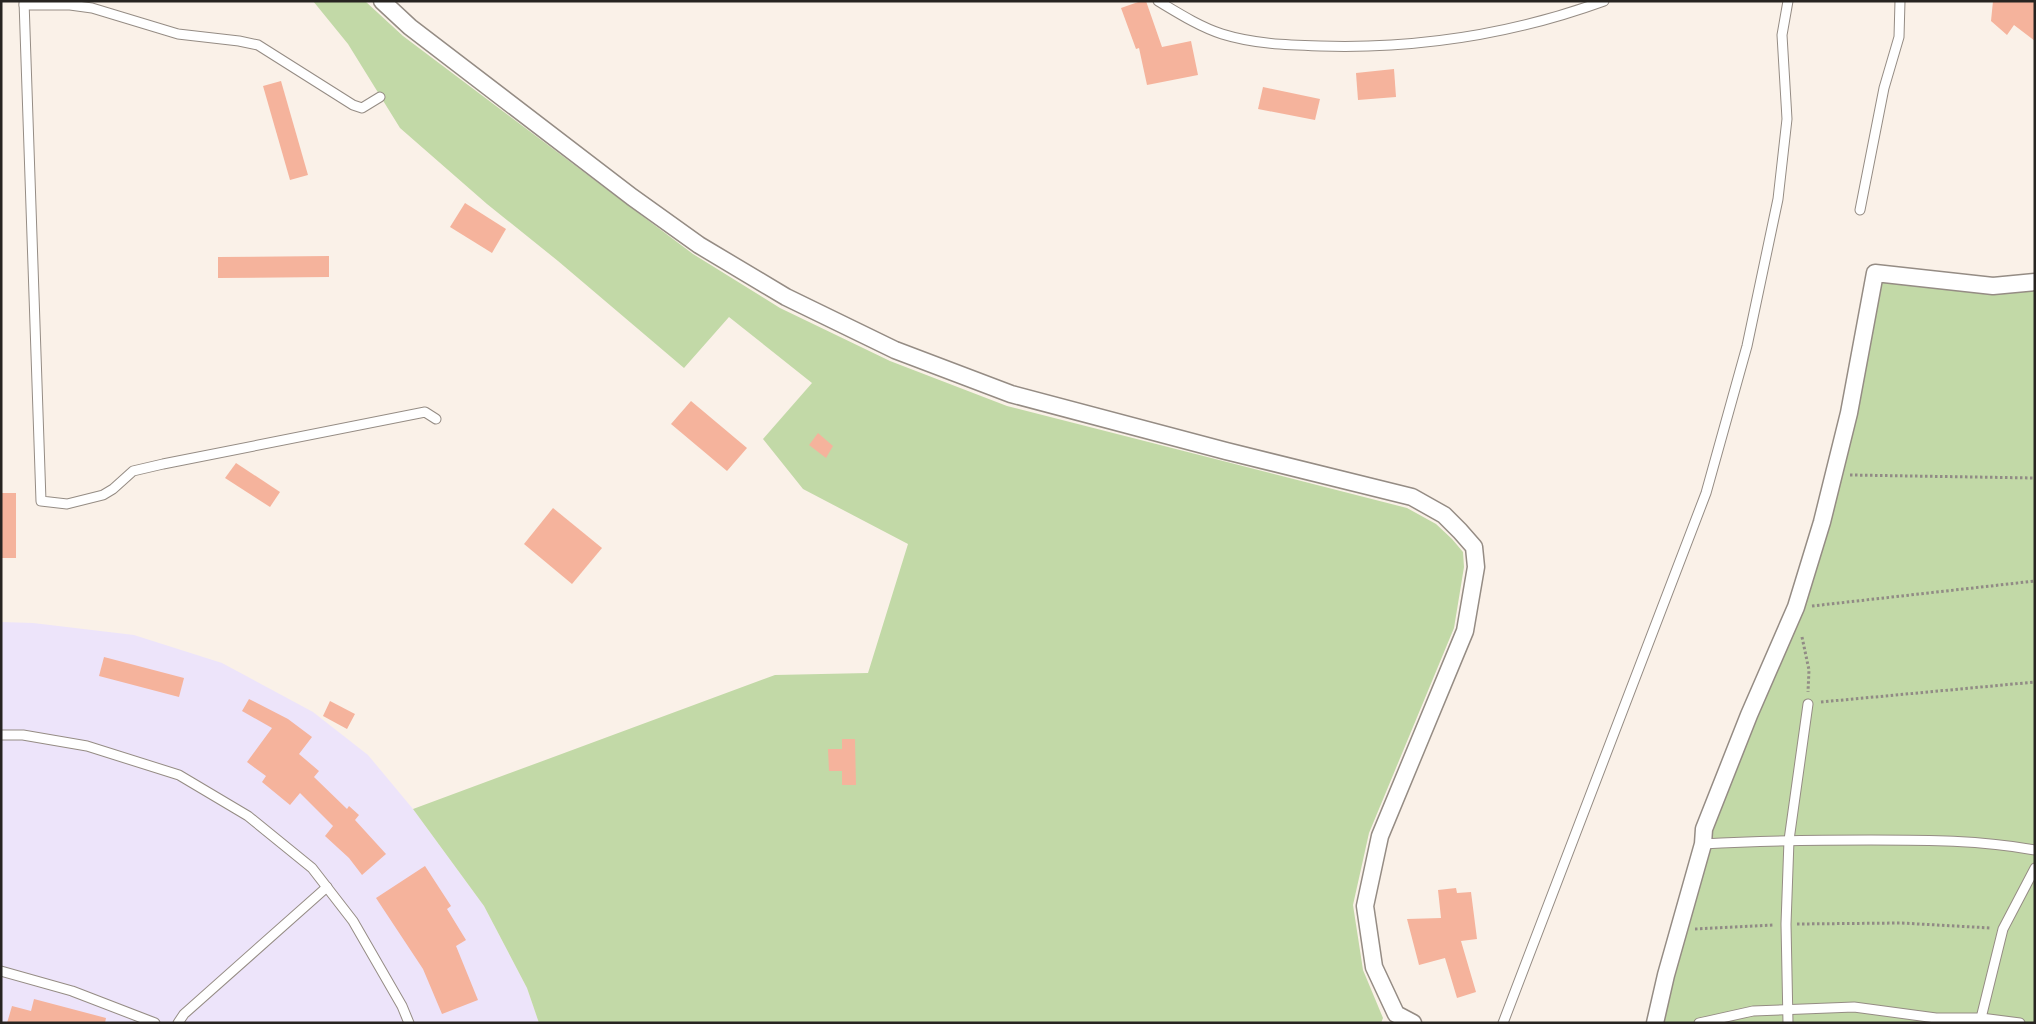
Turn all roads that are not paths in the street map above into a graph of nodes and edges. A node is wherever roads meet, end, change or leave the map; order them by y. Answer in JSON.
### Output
{"nodes":[{"id":1,"x":382,"y":1,"type":"edge"},
{"id":2,"x":1158,"y":1,"type":"edge"},
{"id":3,"x":1604,"y":1,"type":"edge"},
{"id":4,"x":1788,"y":1,"type":"edge"},
{"id":5,"x":1900,"y":1,"type":"edge"},
{"id":6,"x":24,"y":3,"type":"edge"},
{"id":7,"x":380,"y":97,"type":"dead end"},
{"id":8,"x":1860,"y":210,"type":"dead end"},
{"id":9,"x":2035,"y":282,"type":"edge"},
{"id":10,"x":436,"y":419,"type":"dead end"},
{"id":11,"x":1808,"y":704,"type":"road end"},
{"id":12,"x":1,"y":735,"type":"edge"},
{"id":13,"x":1789,"y":840,"type":"junction"},
{"id":14,"x":1703,"y":844,"type":"junction"},
{"id":15,"x":2035,"y":850,"type":"edge"},
{"id":16,"x":2035,"y":868,"type":"edge"},
{"id":17,"x":327,"y":887,"type":"junction"},
{"id":18,"x":1,"y":971,"type":"edge"},
{"id":19,"x":1788,"y":1010,"type":"junction"},
{"id":20,"x":1981,"y":1018,"type":"junction"},
{"id":21,"x":155,"y":1023,"type":"edge"},
{"id":22,"x":178,"y":1023,"type":"edge"},
{"id":23,"x":409,"y":1023,"type":"edge"},
{"id":24,"x":1413,"y":1023,"type":"edge"},
{"id":25,"x":1503,"y":1023,"type":"edge"},
{"id":26,"x":1656,"y":1023,"type":"edge"},
{"id":27,"x":1699,"y":1023,"type":"edge"},
{"id":28,"x":1788,"y":1023,"type":"edge"},
{"id":29,"x":2020,"y":1023,"type":"edge"}],
"edges":[{"from":1,"to":24,"type":"street"},
{"from":2,"to":3,"type":"lane"},
{"from":4,"to":25,"type":"lane"},
{"from":5,"to":8,"type":"lane"},
{"from":6,"to":7,"type":"lane"},
{"from":6,"to":10,"type":"lane"},
{"from":9,"to":14,"type":"street"},
{"from":11,"to":13,"type":"lane"},
{"from":12,"to":17,"type":"lane"},
{"from":13,"to":14,"type":"lane"},
{"from":13,"to":15,"type":"lane"},
{"from":13,"to":19,"type":"lane"},
{"from":14,"to":26,"type":"street"},
{"from":16,"to":20,"type":"lane"},
{"from":17,"to":22,"type":"lane"},
{"from":17,"to":23,"type":"lane"},
{"from":18,"to":21,"type":"lane"},
{"from":19,"to":20,"type":"lane"},
{"from":19,"to":27,"type":"lane"},
{"from":19,"to":28,"type":"lane"},
{"from":20,"to":29,"type":"lane"}]}
